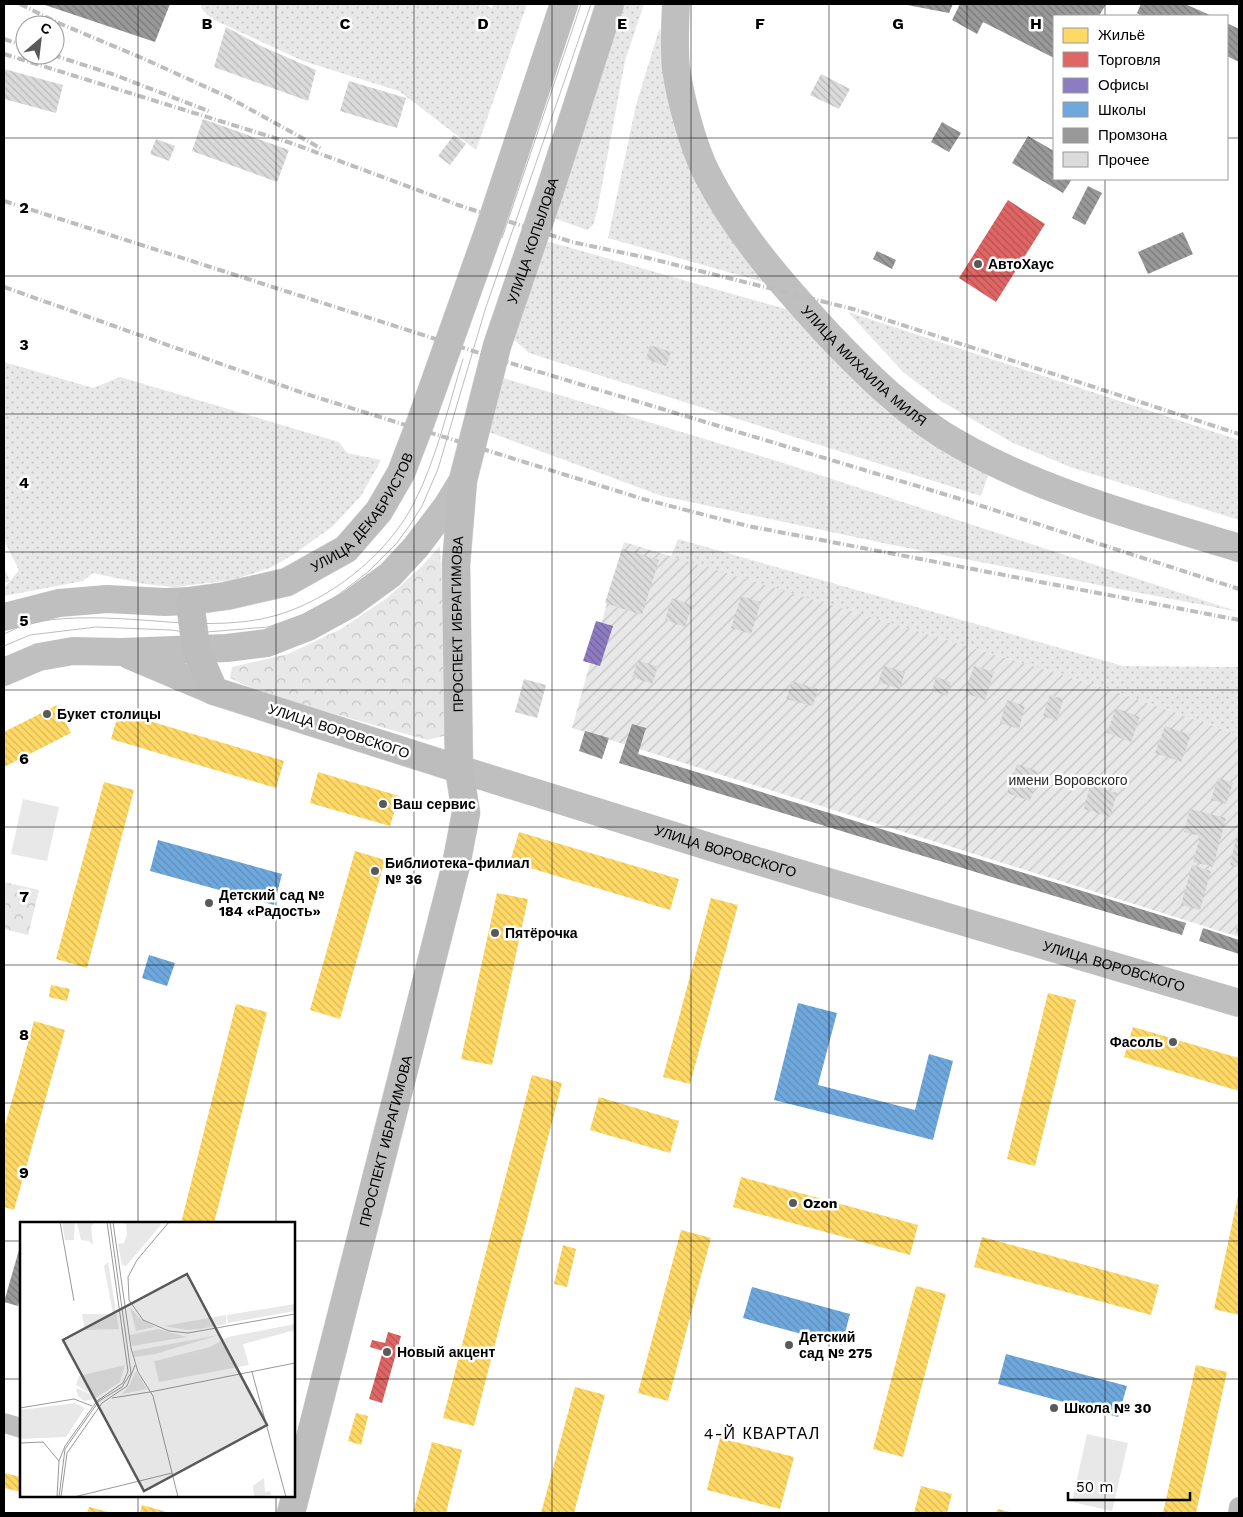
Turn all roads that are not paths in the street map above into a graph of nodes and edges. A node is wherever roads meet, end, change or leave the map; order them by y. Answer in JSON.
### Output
{"nodes":[{"id":1,"x":564,"y":4,"type":"edge"},
{"id":2,"x":610,"y":4,"type":"edge"},
{"id":3,"x":676,"y":4,"type":"edge"},
{"id":4,"x":463,"y":480,"type":"junction"},
{"id":5,"x":1239,"y":548,"type":"edge"},
{"id":6,"x":190,"y":601,"type":"junction"},
{"id":7,"x":4,"y":617,"type":"edge"},
{"id":8,"x":196,"y":649,"type":"junction"},
{"id":9,"x":121,"y":652,"type":"junction"},
{"id":10,"x":4,"y":672,"type":"edge"},
{"id":11,"x":214,"y":691,"type":"junction"},
{"id":12,"x":459,"y":769,"type":"junction"},
{"id":13,"x":1239,"y":1003,"type":"edge"},
{"id":14,"x":4,"y":1423,"type":"edge"},
{"id":15,"x":20,"y":1428,"type":"edge"},
{"id":16,"x":295,"y":1429,"type":"edge"},
{"id":17,"x":295,"y":1471,"type":"edge"},
{"id":18,"x":287,"y":1501,"type":"edge"},
{"id":19,"x":1239,"y":1507,"type":"edge"},
{"id":20,"x":273,"y":1513,"type":"edge"},
{"id":21,"x":1238,"y":1513,"type":"edge"}],
"edges":[{"from":1,"to":6,"type":"main road","name":"УЛИЦА ДЕКАБРИСТОВ"},
{"from":2,"to":4,"type":"main road","name":"УЛИЦА КОПЫЛОВА"},
{"from":3,"to":5,"type":"main road","name":"УЛИЦА МИХАИЛА МИЛЯ"},
{"from":4,"to":8,"type":"main road"},
{"from":4,"to":12,"type":"main road","name":"ПРОСПЕКТ ИБРАГИМОВА"},
{"from":6,"to":7,"type":"main road","name":"УЛИЦА ДЕКАБРИСТОВ"},
{"from":6,"to":8,"type":"main road"},
{"from":8,"to":9,"type":"main road"},
{"from":8,"to":11,"type":"main road"},
{"from":9,"to":10,"type":"main road"},
{"from":9,"to":11,"type":"main road","name":"УЛИЦА ВОРОВСКОГО"},
{"from":11,"to":12,"type":"main road","name":"УЛИЦА ВОРОВСКОГО"},
{"from":12,"to":13,"type":"main road","name":"УЛИЦА ВОРОВСКОГО"},
{"from":12,"to":16,"type":"main road","name":"ПРОСПЕКТ ИБРАГИМОВА"},
{"from":12,"to":17,"type":"main road","name":"ПРОСПЕКТ ИБРАГИМОВА"},
{"from":14,"to":15,"type":"street"},
{"from":18,"to":20,"type":"main road","name":"ПРОСПЕКТ ИБРАГИМОВА"},
{"from":19,"to":21,"type":"street"}]}
